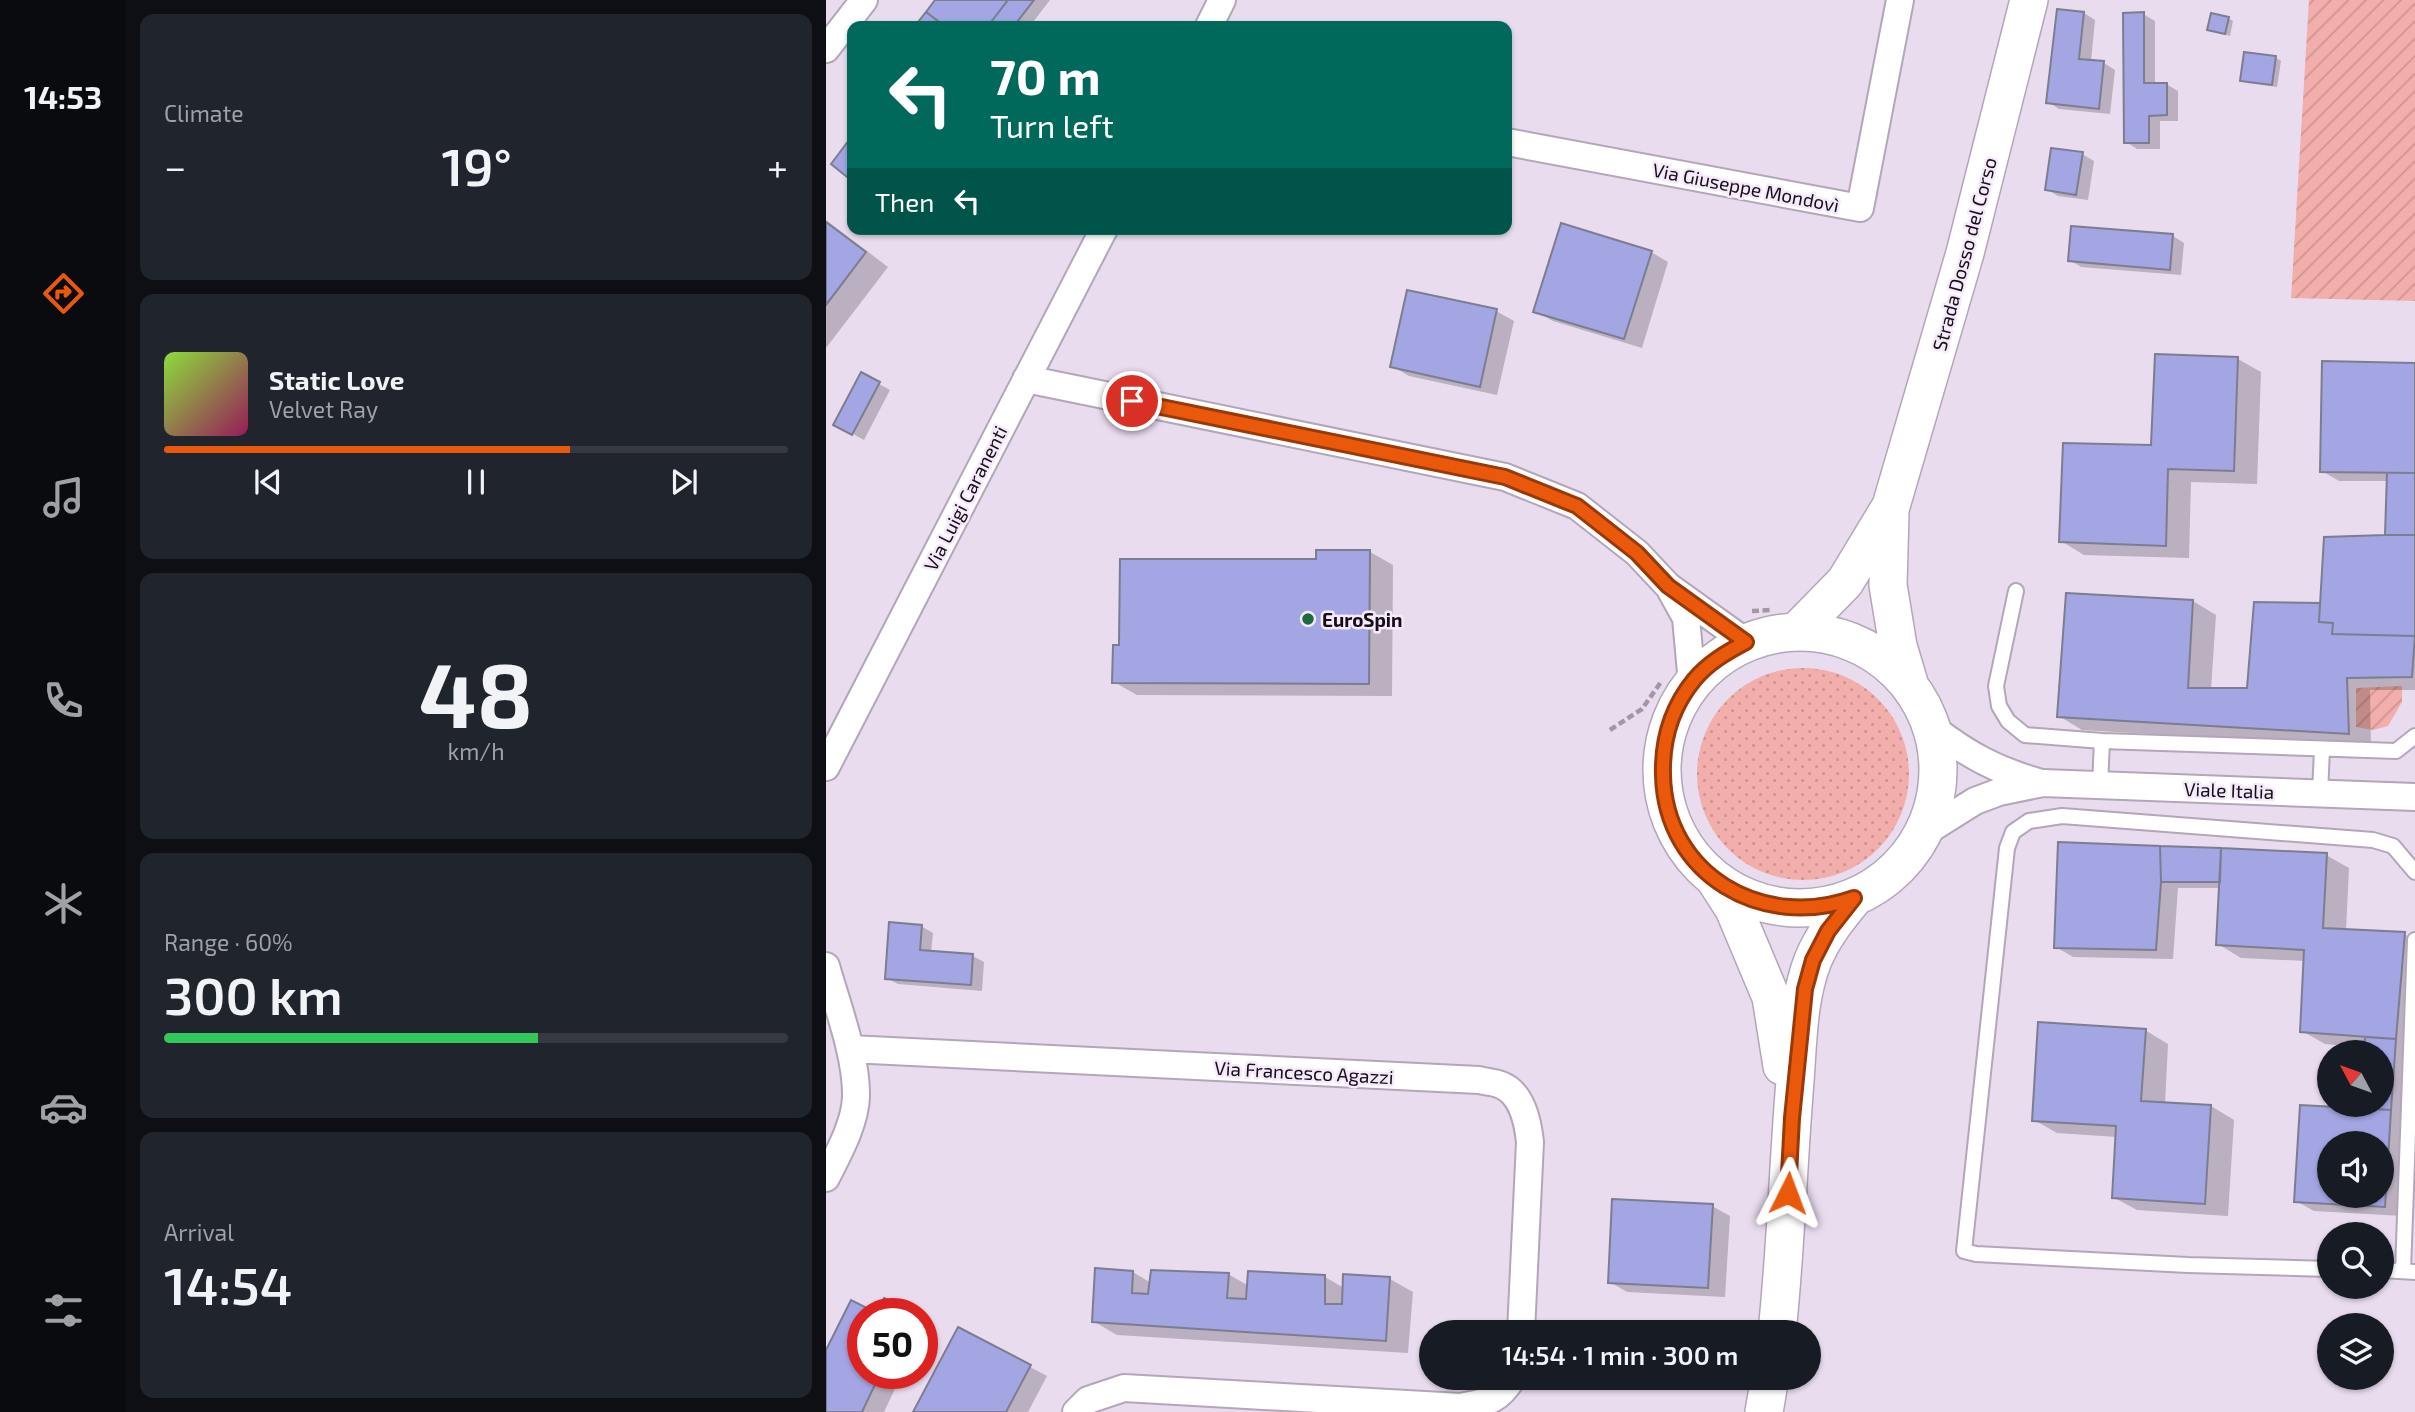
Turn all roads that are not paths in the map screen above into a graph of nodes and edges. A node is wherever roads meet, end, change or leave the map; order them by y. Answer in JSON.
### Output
{"nodes":[{"id":1,"x":864,"y":0,"type":"edge"},
{"id":2,"x":1222,"y":0,"type":"edge"},
{"id":3,"x":1900,"y":0,"type":"edge"},
{"id":4,"x":2029,"y":0,"type":"edge"},
{"id":5,"x":848,"y":21,"type":"edge"},
{"id":6,"x":1212,"y":21,"type":"edge"},
{"id":7,"x":847,"y":22,"type":"edge"},
{"id":8,"x":826,"y":49,"type":"edge"},
{"id":9,"x":1512,"y":143,"type":"edge"},
{"id":10,"x":1101,"y":235,"type":"edge"},
{"id":11,"x":1026,"y":379,"type":"junction"},
{"id":12,"x":1891,"y":506,"type":"junction"},
{"id":13,"x":1668,"y":586,"type":"junction"},
{"id":14,"x":2016,"y":591,"type":"dead end"},
{"id":15,"x":1788,"y":619,"type":"junction"},
{"id":16,"x":1745,"y":626,"type":"junction"},
{"id":17,"x":1678,"y":678,"type":"junction"},
{"id":18,"x":1909,"y":683,"type":"junction"},
{"id":19,"x":1933,"y":728,"type":"junction"},
{"id":20,"x":2415,"y":736,"type":"edge"},
{"id":21,"x":2102,"y":741,"type":"junction"},
{"id":22,"x":2322,"y":749,"type":"junction"},
{"id":23,"x":826,"y":767,"type":"edge"},
{"id":24,"x":2043,"y":783,"type":"junction"},
{"id":25,"x":2100,"y":785,"type":"junction"},
{"id":26,"x":2320,"y":794,"type":"junction"},
{"id":27,"x":2415,"y":797,"type":"edge"},
{"id":28,"x":1924,"y":833,"type":"junction"},
{"id":29,"x":2415,"y":872,"type":"edge"},
{"id":30,"x":1716,"y":881,"type":"junction"},
{"id":31,"x":1854,"y":898,"type":"junction"},
{"id":32,"x":2415,"y":940,"type":"edge"},
{"id":33,"x":826,"y":966,"type":"edge"},
{"id":34,"x":850,"y":1049,"type":"junction"},
{"id":35,"x":1792,"y":1118,"type":"junction"},
{"id":36,"x":826,"y":1178,"type":"edge"},
{"id":37,"x":2317,"y":1269,"type":"edge"},
{"id":38,"x":2409,"y":1271,"type":"edge"},
{"id":39,"x":1522,"y":1320,"type":"edge"},
{"id":40,"x":1778,"y":1320,"type":"edge"},
{"id":41,"x":1504,"y":1390,"type":"edge"},
{"id":42,"x":1768,"y":1390,"type":"edge"},
{"id":43,"x":1076,"y":1412,"type":"edge"},
{"id":44,"x":1764,"y":1412,"type":"edge"}],
"edges":[{"from":1,"to":5,"type":"street"},
{"from":2,"to":6,"type":"street"},
{"from":3,"to":9,"type":"street","name":"Via Giuseppe Mondovì"},
{"from":4,"to":12,"type":"main road","name":"Strada Dosso del Corso"},
{"from":7,"to":8,"type":"street"},
{"from":10,"to":11,"type":"street","name":"Via Luigi Caranenti"},
{"from":11,"to":13,"type":"street"},
{"from":11,"to":23,"type":"street","name":"Via Luigi Caranenti"},
{"from":12,"to":15,"type":"main road","name":"Strada Dosso del Corso"},
{"from":12,"to":18,"type":"main road","name":"Strada Dosso del Corso"},
{"from":13,"to":16,"type":"street"},
{"from":13,"to":17,"type":"street"},
{"from":14,"to":21,"type":"lane"},
{"from":15,"to":16,"type":"main road"},
{"from":15,"to":18,"type":"main road"},
{"from":16,"to":17,"type":"main road"},
{"from":17,"to":30,"type":"main road"},
{"from":18,"to":19,"type":"main road"},
{"from":19,"to":24,"type":"street","name":"Viale Italia"},
{"from":19,"to":28,"type":"main road"},
{"from":20,"to":22,"type":"lane"},
{"from":21,"to":22,"type":"lane"},
{"from":21,"to":25,"type":"lane"},
{"from":22,"to":26,"type":"lane"},
{"from":24,"to":25,"type":"street","name":"Viale Italia"},
{"from":24,"to":28,"type":"street","name":"Viale Italia"},
{"from":25,"to":26,"type":"street","name":"Viale Italia"},
{"from":26,"to":27,"type":"street","name":"Viale Italia"},
{"from":28,"to":31,"type":"main road"},
{"from":29,"to":37,"type":"lane"},
{"from":30,"to":31,"type":"main road"},
{"from":30,"to":35,"type":"main road"},
{"from":31,"to":35,"type":"main road"},
{"from":32,"to":38,"type":"lane"},
{"from":33,"to":34,"type":"street"},
{"from":34,"to":36,"type":"street"},
{"from":34,"to":39,"type":"street","name":"Via Francesco Agazzi"},
{"from":35,"to":40,"type":"main road"},
{"from":41,"to":43,"type":"street"},
{"from":42,"to":44,"type":"main road"}]}
